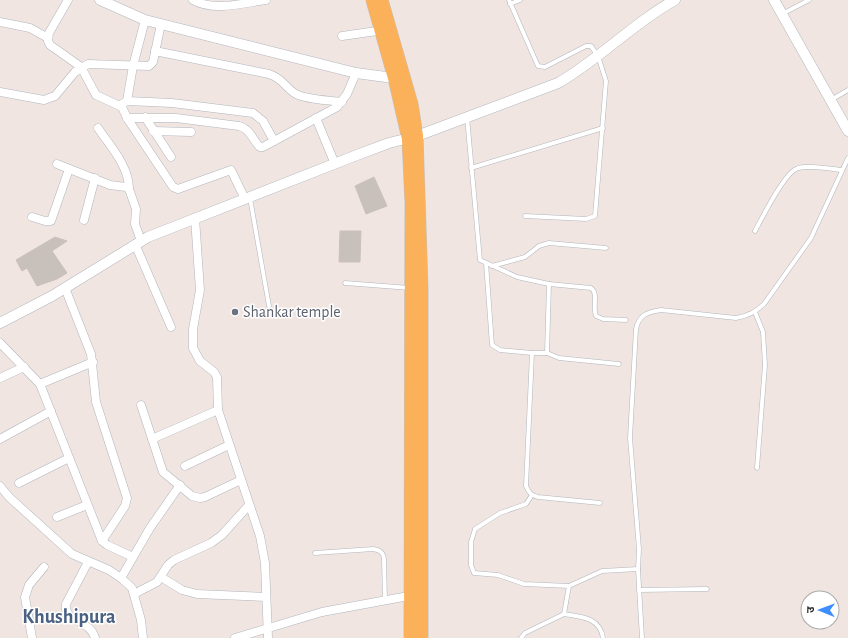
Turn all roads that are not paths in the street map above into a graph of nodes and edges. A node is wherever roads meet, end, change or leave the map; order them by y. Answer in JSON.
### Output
{"nodes":[{"id":1,"x":68,"y":0,"type":"edge"},
{"id":2,"x":100,"y":0,"type":"edge"},
{"id":3,"x":193,"y":0,"type":"edge"},
{"id":4,"x":266,"y":0,"type":"edge"},
{"id":5,"x":372,"y":0,"type":"edge"},
{"id":6,"x":382,"y":0,"type":"edge"},
{"id":7,"x":520,"y":0,"type":"edge"},
{"id":8,"x":675,"y":0,"type":"edge"},
{"id":9,"x":774,"y":0,"type":"edge"},
{"id":10,"x":809,"y":0,"type":"edge"},
{"id":11,"x":509,"y":2,"type":"edge"},
{"id":12,"x":782,"y":14,"type":"junction"},
{"id":13,"x":145,"y":20,"type":"junction"},
{"id":14,"x":0,"y":22,"type":"edge"},
{"id":15,"x":162,"y":24,"type":"junction"},
{"id":16,"x":385,"y":29,"type":"junction"},
{"id":17,"x":342,"y":36,"type":"dead end"},
{"id":18,"x":48,"y":38,"type":"junction"},
{"id":19,"x":155,"y":51,"type":"junction"},
{"id":20,"x":598,"y":56,"type":"junction"},
{"id":21,"x":133,"y":66,"type":"junction"},
{"id":22,"x":81,"y":67,"type":"junction"},
{"id":23,"x":356,"y":73,"type":"junction"},
{"id":24,"x":400,"y":79,"type":"junction"},
{"id":25,"x":848,"y":90,"type":"edge"},
{"id":26,"x":0,"y":92,"type":"edge"},
{"id":27,"x":829,"y":101,"type":"junction"},
{"id":28,"x":342,"y":102,"type":"junction"},
{"id":29,"x":124,"y":104,"type":"junction"},
{"id":30,"x":467,"y":116,"type":"junction"},
{"id":31,"x":144,"y":117,"type":"junction"},
{"id":32,"x":128,"y":118,"type":"junction"},
{"id":33,"x":316,"y":118,"type":"junction"},
{"id":34,"x":98,"y":128,"type":"dead end"},
{"id":35,"x":603,"y":128,"type":"junction"},
{"id":36,"x":153,"y":130,"type":"junction"},
{"id":37,"x":848,"y":131,"type":"edge"},
{"id":38,"x":191,"y":132,"type":"dead end"},
{"id":39,"x":413,"y":137,"type":"junction"},
{"id":40,"x":274,"y":141,"type":"junction"},
{"id":41,"x":171,"y":157,"type":"dead end"},
{"id":42,"x":848,"y":158,"type":"edge"},
{"id":43,"x":57,"y":164,"type":"dead end"},
{"id":44,"x":335,"y":164,"type":"junction"},
{"id":45,"x":471,"y":168,"type":"junction"},
{"id":46,"x":69,"y":169,"type":"junction"},
{"id":47,"x":842,"y":170,"type":"junction"},
{"id":48,"x":95,"y":178,"type":"junction"},
{"id":49,"x":129,"y":188,"type":"junction"},
{"id":50,"x":247,"y":198,"type":"junction"},
{"id":51,"x":525,"y":216,"type":"dead end"},
{"id":52,"x":32,"y":217,"type":"dead end"},
{"id":53,"x":195,"y":218,"type":"junction"},
{"id":54,"x":84,"y":220,"type":"dead end"},
{"id":55,"x":754,"y":231,"type":"dead end"},
{"id":56,"x":138,"y":243,"type":"junction"},
{"id":57,"x":606,"y":248,"type":"dead end"},
{"id":58,"x":486,"y":264,"type":"junction"},
{"id":59,"x":492,"y":266,"type":"junction"},
{"id":60,"x":345,"y":283,"type":"dead end"},
{"id":61,"x":549,"y":284,"type":"junction"},
{"id":62,"x":65,"y":288,"type":"junction"},
{"id":63,"x":411,"y":288,"type":"junction"},
{"id":64,"x":269,"y":306,"type":"dead end"},
{"id":65,"x":755,"y":312,"type":"junction"},
{"id":66,"x":626,"y":320,"type":"dead end"},
{"id":67,"x":0,"y":323,"type":"edge"},
{"id":68,"x":171,"y":328,"type":"dead end"},
{"id":69,"x":0,"y":344,"type":"edge"},
{"id":70,"x":532,"y":353,"type":"junction"},
{"id":71,"x":547,"y":353,"type":"junction"},
{"id":72,"x":93,"y":362,"type":"junction"},
{"id":73,"x":619,"y":364,"type":"dead end"},
{"id":74,"x":24,"y":367,"type":"junction"},
{"id":75,"x":0,"y":378,"type":"edge"},
{"id":76,"x":40,"y":384,"type":"junction"},
{"id":77,"x":141,"y":405,"type":"dead end"},
{"id":78,"x":218,"y":410,"type":"junction"},
{"id":79,"x":51,"y":411,"type":"junction"},
{"id":80,"x":0,"y":439,"type":"edge"},
{"id":81,"x":152,"y":440,"type":"junction"},
{"id":82,"x":229,"y":445,"type":"junction"},
{"id":83,"x":69,"y":458,"type":"junction"},
{"id":84,"x":185,"y":466,"type":"dead end"},
{"id":85,"x":757,"y":468,"type":"dead end"},
{"id":86,"x":241,"y":480,"type":"junction"},
{"id":87,"x":18,"y":483,"type":"dead end"},
{"id":88,"x":180,"y":485,"type":"junction"},
{"id":89,"x":0,"y":486,"type":"edge"},
{"id":90,"x":532,"y":495,"type":"junction"},
{"id":91,"x":600,"y":503,"type":"dead end"},
{"id":92,"x":87,"y":505,"type":"junction"},
{"id":93,"x":249,"y":505,"type":"junction"},
{"id":94,"x":57,"y":517,"type":"dead end"},
{"id":95,"x":102,"y":541,"type":"junction"},
{"id":96,"x":315,"y":553,"type":"dead end"},
{"id":97,"x":133,"y":557,"type":"junction"},
{"id":98,"x":88,"y":562,"type":"junction"},
{"id":99,"x":44,"y":567,"type":"dead end"},
{"id":100,"x":638,"y":569,"type":"junction"},
{"id":101,"x":161,"y":577,"type":"junction"},
{"id":102,"x":121,"y":578,"type":"junction"},
{"id":103,"x":569,"y":586,"type":"junction"},
{"id":104,"x":707,"y":589,"type":"dead end"},
{"id":105,"x":639,"y":590,"type":"junction"},
{"id":106,"x":422,"y":593,"type":"junction"},
{"id":107,"x":134,"y":594,"type":"junction"},
{"id":108,"x":410,"y":596,"type":"junction"},
{"id":109,"x":266,"y":598,"type":"junction"},
{"id":110,"x":385,"y":601,"type":"junction"},
{"id":111,"x":564,"y":614,"type":"junction"},
{"id":112,"x":268,"y":628,"type":"junction"},
{"id":113,"x":32,"y":638,"type":"edge"},
{"id":114,"x":95,"y":638,"type":"edge"},
{"id":115,"x":143,"y":638,"type":"edge"},
{"id":116,"x":235,"y":638,"type":"edge"},
{"id":117,"x":268,"y":638,"type":"edge"},
{"id":118,"x":410,"y":638,"type":"edge"},
{"id":119,"x":422,"y":638,"type":"edge"},
{"id":120,"x":521,"y":638,"type":"edge"},
{"id":121,"x":603,"y":638,"type":"edge"},
{"id":122,"x":642,"y":638,"type":"edge"}],
"edges":[{"from":1,"to":18,"type":"street"},
{"from":2,"to":13,"type":"street"},
{"from":3,"to":4,"type":"street"},
{"from":5,"to":16,"type":"main road"},
{"from":6,"to":16,"type":"main road"},
{"from":7,"to":11,"type":"lane"},
{"from":8,"to":20,"type":"street"},
{"from":9,"to":12,"type":"street"},
{"from":10,"to":12,"type":"lane"},
{"from":11,"to":20,"type":"lane"},
{"from":12,"to":27,"type":"street"},
{"from":13,"to":15,"type":"street"},
{"from":13,"to":21,"type":"street"},
{"from":14,"to":18,"type":"street"},
{"from":15,"to":19,"type":"street"},
{"from":15,"to":23,"type":"street"},
{"from":16,"to":17,"type":"street"},
{"from":16,"to":24,"type":"main road"},
{"from":18,"to":22,"type":"street"},
{"from":19,"to":21,"type":"street"},
{"from":19,"to":28,"type":"street"},
{"from":20,"to":30,"type":"street"},
{"from":20,"to":35,"type":"lane"},
{"from":21,"to":22,"type":"street"},
{"from":21,"to":29,"type":"street"},
{"from":22,"to":26,"type":"street"},
{"from":22,"to":29,"type":"street"},
{"from":23,"to":24,"type":"street"},
{"from":23,"to":28,"type":"street"},
{"from":24,"to":39,"type":"main road"},
{"from":25,"to":27,"type":"lane"},
{"from":27,"to":37,"type":"street"},
{"from":28,"to":33,"type":"street"},
{"from":29,"to":32,"type":"street"},
{"from":29,"to":40,"type":"street"},
{"from":30,"to":39,"type":"street"},
{"from":30,"to":45,"type":"lane"},
{"from":31,"to":32,"type":"street"},
{"from":31,"to":36,"type":"street"},
{"from":31,"to":40,"type":"street"},
{"from":32,"to":50,"type":"street"},
{"from":33,"to":40,"type":"street"},
{"from":33,"to":44,"type":"street"},
{"from":34,"to":49,"type":"street"},
{"from":35,"to":45,"type":"lane"},
{"from":35,"to":51,"type":"lane"},
{"from":36,"to":38,"type":"street"},
{"from":36,"to":41,"type":"street"},
{"from":39,"to":44,"type":"street"},
{"from":39,"to":63,"type":"main road"},
{"from":39,"to":106,"type":"main road"},
{"from":42,"to":47,"type":"lane"},
{"from":43,"to":46,"type":"street"},
{"from":44,"to":50,"type":"street"},
{"from":45,"to":58,"type":"lane"},
{"from":46,"to":48,"type":"street"},
{"from":46,"to":52,"type":"street"},
{"from":47,"to":55,"type":"lane"},
{"from":47,"to":65,"type":"lane"},
{"from":48,"to":49,"type":"street"},
{"from":48,"to":54,"type":"street"},
{"from":49,"to":56,"type":"street"},
{"from":50,"to":53,"type":"street"},
{"from":50,"to":64,"type":"lane"},
{"from":53,"to":56,"type":"street"},
{"from":53,"to":78,"type":"street"},
{"from":56,"to":62,"type":"street"},
{"from":56,"to":68,"type":"street"},
{"from":57,"to":59,"type":"lane"},
{"from":58,"to":59,"type":"lane"},
{"from":58,"to":70,"type":"lane"},
{"from":59,"to":61,"type":"lane"},
{"from":60,"to":63,"type":"lane"},
{"from":61,"to":66,"type":"lane"},
{"from":61,"to":71,"type":"lane"},
{"from":62,"to":67,"type":"street"},
{"from":62,"to":72,"type":"street"},
{"from":63,"to":108,"type":"main road"},
{"from":65,"to":85,"type":"lane"},
{"from":65,"to":100,"type":"lane"},
{"from":69,"to":74,"type":"street"},
{"from":70,"to":71,"type":"lane"},
{"from":70,"to":90,"type":"lane"},
{"from":71,"to":73,"type":"lane"},
{"from":72,"to":76,"type":"street"},
{"from":72,"to":95,"type":"street"},
{"from":74,"to":75,"type":"street"},
{"from":74,"to":76,"type":"street"},
{"from":76,"to":79,"type":"street"},
{"from":77,"to":81,"type":"street"},
{"from":78,"to":81,"type":"street"},
{"from":78,"to":82,"type":"street"},
{"from":79,"to":80,"type":"street"},
{"from":79,"to":83,"type":"street"},
{"from":81,"to":88,"type":"street"},
{"from":82,"to":84,"type":"street"},
{"from":82,"to":86,"type":"street"},
{"from":83,"to":87,"type":"street"},
{"from":83,"to":92,"type":"street"},
{"from":86,"to":88,"type":"street"},
{"from":86,"to":93,"type":"street"},
{"from":88,"to":97,"type":"street"},
{"from":89,"to":98,"type":"street"},
{"from":90,"to":91,"type":"lane"},
{"from":90,"to":103,"type":"lane"},
{"from":92,"to":94,"type":"street"},
{"from":92,"to":95,"type":"street"},
{"from":93,"to":101,"type":"street"},
{"from":93,"to":109,"type":"street"},
{"from":95,"to":97,"type":"street"},
{"from":96,"to":110,"type":"lane"},
{"from":97,"to":102,"type":"street"},
{"from":98,"to":102,"type":"street"},
{"from":98,"to":114,"type":"street"},
{"from":99,"to":113,"type":"street"},
{"from":100,"to":103,"type":"lane"},
{"from":100,"to":105,"type":"lane"},
{"from":101,"to":107,"type":"street"},
{"from":101,"to":109,"type":"street"},
{"from":102,"to":107,"type":"street"},
{"from":103,"to":111,"type":"lane"},
{"from":104,"to":105,"type":"lane"},
{"from":105,"to":122,"type":"lane"},
{"from":106,"to":108,"type":"street"},
{"from":106,"to":119,"type":"main road"},
{"from":107,"to":115,"type":"street"},
{"from":108,"to":110,"type":"street"},
{"from":108,"to":118,"type":"main road"},
{"from":109,"to":112,"type":"street"},
{"from":110,"to":112,"type":"street"},
{"from":111,"to":120,"type":"lane"},
{"from":111,"to":121,"type":"lane"},
{"from":112,"to":116,"type":"street"},
{"from":112,"to":117,"type":"street"}]}
